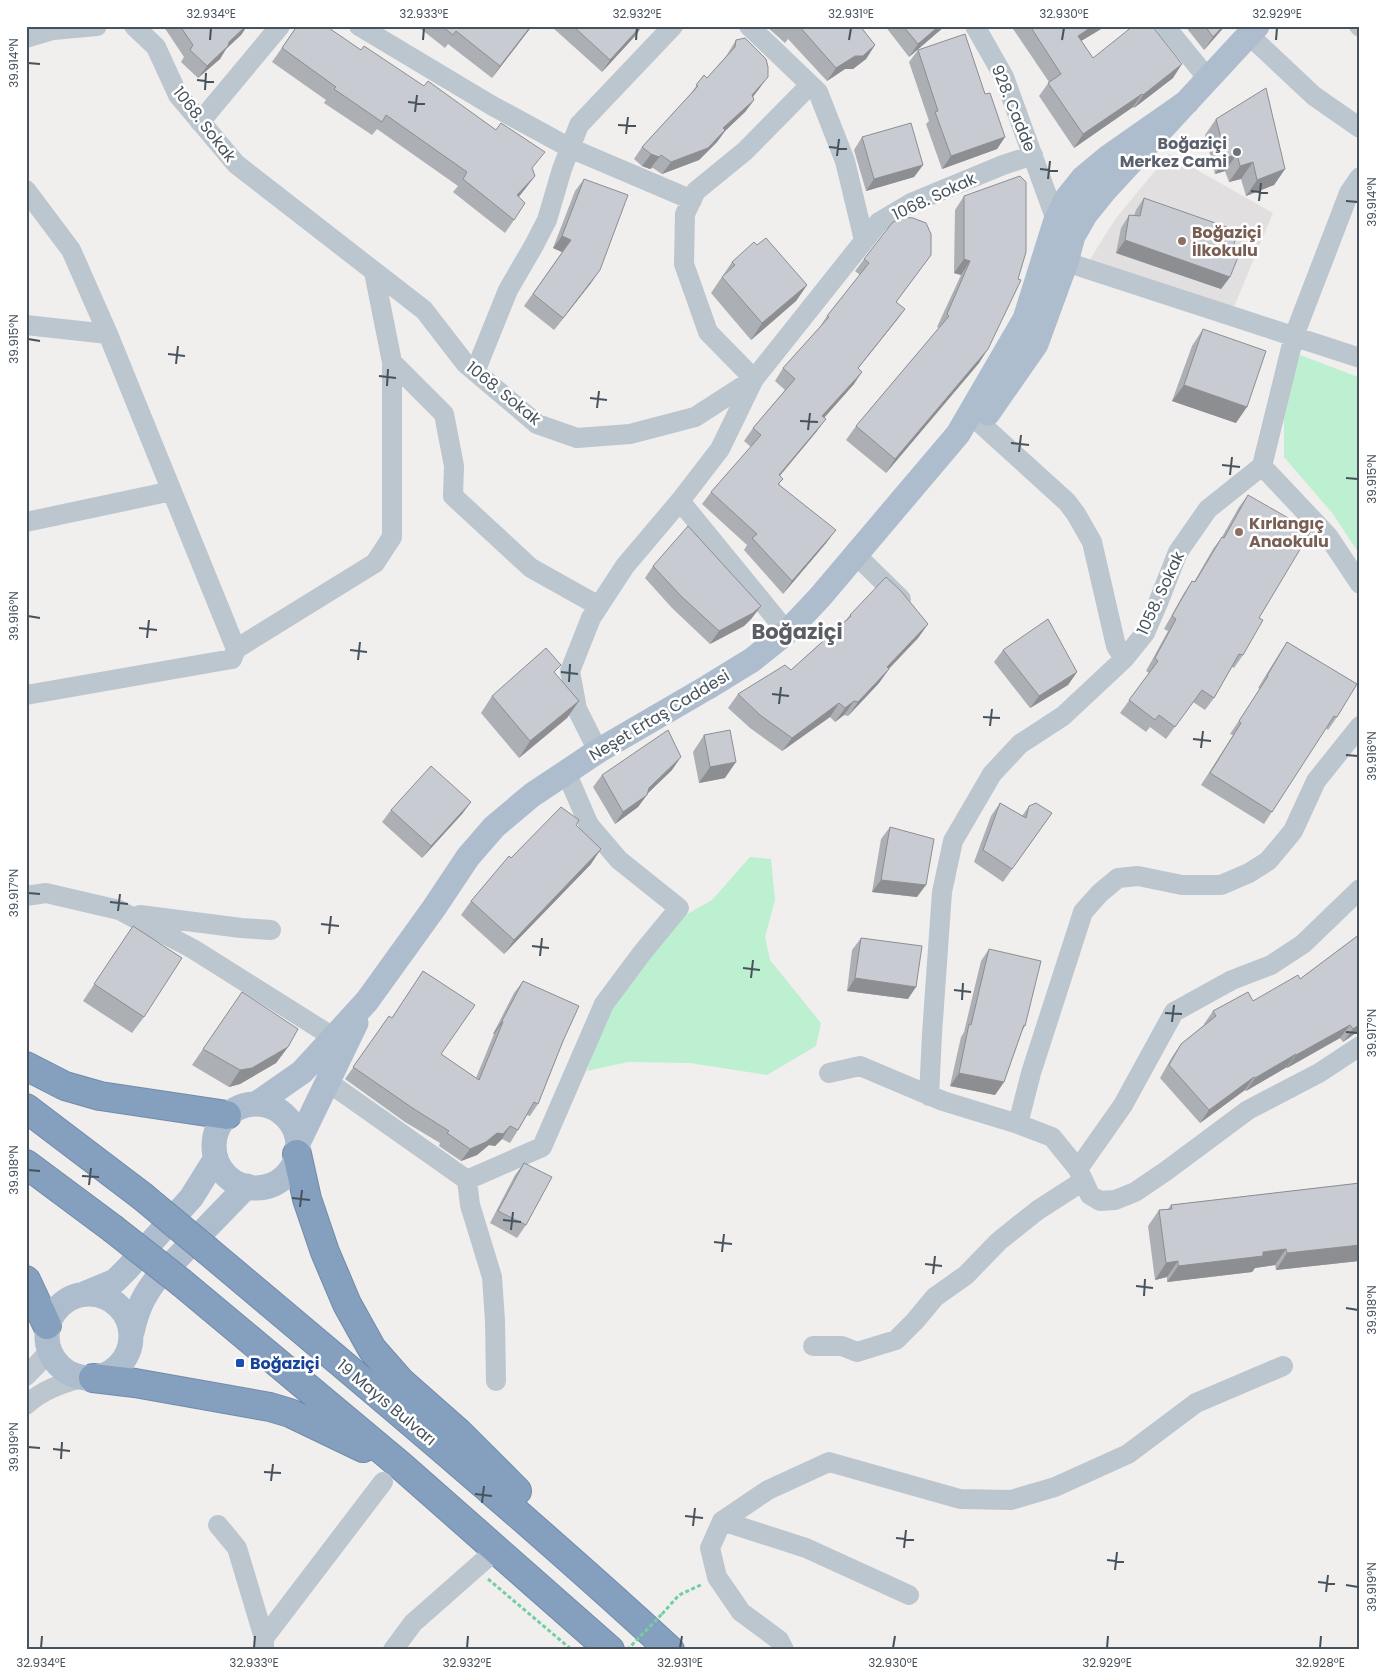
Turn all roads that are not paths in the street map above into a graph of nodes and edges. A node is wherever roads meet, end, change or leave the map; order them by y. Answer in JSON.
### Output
{"nodes":[{"id":1,"x":97,"y":26,"type":"edge"},
{"id":2,"x":134,"y":26,"type":"edge"},
{"id":3,"x":280,"y":26,"type":"edge"},
{"id":4,"x":359,"y":26,"type":"edge"},
{"id":5,"x":673,"y":26,"type":"edge"},
{"id":6,"x":749,"y":26,"type":"edge"},
{"id":7,"x":975,"y":26,"type":"edge"},
{"id":8,"x":1165,"y":26,"type":"edge"},
{"id":9,"x":1253,"y":31,"type":"edge"},
{"id":10,"x":26,"y":38,"type":"edge"},
{"id":11,"x":1209,"y":80,"type":"junction"},
{"id":12,"x":810,"y":85,"type":"junction"},
{"id":13,"x":1187,"y":102,"type":"junction"},
{"id":14,"x":200,"y":122,"type":"junction"},
{"id":15,"x":1360,"y":128,"type":"edge"},
{"id":16,"x":570,"y":148,"type":"junction"},
{"id":17,"x":1033,"y":155,"type":"junction"},
{"id":18,"x":1360,"y":177,"type":"edge"},
{"id":19,"x":26,"y":190,"type":"edge"},
{"id":20,"x":692,"y":200,"type":"junction"},
{"id":21,"x":34,"y":214,"type":"edge"},
{"id":22,"x":1056,"y":220,"type":"junction"},
{"id":23,"x":864,"y":240,"type":"junction"},
{"id":24,"x":1068,"y":255,"type":"junction"},
{"id":25,"x":374,"y":272,"type":"junction"},
{"id":26,"x":26,"y":325,"type":"edge"},
{"id":27,"x":108,"y":334,"type":"junction"},
{"id":28,"x":1294,"y":336,"type":"junction"},
{"id":29,"x":1360,"y":358,"type":"edge"},
{"id":30,"x":392,"y":362,"type":"junction"},
{"id":31,"x":476,"y":372,"type":"junction"},
{"id":32,"x":754,"y":380,"type":"junction"},
{"id":33,"x":980,"y":423,"type":"junction"},
{"id":34,"x":958,"y":434,"type":"junction"},
{"id":35,"x":1262,"y":466,"type":"junction"},
{"id":36,"x":172,"y":491,"type":"junction"},
{"id":37,"x":680,"y":501,"type":"junction"},
{"id":38,"x":26,"y":522,"type":"edge"},
{"id":39,"x":856,"y":555,"type":"junction"},
{"id":40,"x":1360,"y":584,"type":"edge"},
{"id":41,"x":599,"y":606,"type":"junction"},
{"id":42,"x":916,"y":612,"type":"edge"},
{"id":43,"x":788,"y":632,"type":"junction"},
{"id":44,"x":236,"y":649,"type":"junction"},
{"id":45,"x":1124,"y":659,"type":"junction"},
{"id":46,"x":26,"y":695,"type":"edge"},
{"id":47,"x":1360,"y":726,"type":"edge"},
{"id":48,"x":598,"y":751,"type":"junction"},
{"id":49,"x":566,"y":772,"type":"junction"},
{"id":50,"x":1360,"y":889,"type":"edge"},
{"id":51,"x":26,"y":896,"type":"edge"},
{"id":52,"x":119,"y":910,"type":"junction"},
{"id":53,"x":271,"y":930,"type":"dead end"},
{"id":54,"x":366,"y":1001,"type":"junction"},
{"id":55,"x":334,"y":1037,"type":"junction"},
{"id":56,"x":1360,"y":1046,"type":"edge"},
{"id":57,"x":26,"y":1066,"type":"edge"},
{"id":58,"x":829,"y":1072,"type":"dead end"},
{"id":59,"x":328,"y":1082,"type":"junction"},
{"id":60,"x":929,"y":1096,"type":"junction"},
{"id":61,"x":256,"y":1104,"type":"junction"},
{"id":62,"x":26,"y":1108,"type":"edge"},
{"id":63,"x":227,"y":1115,"type":"junction"},
{"id":64,"x":1018,"y":1124,"type":"junction"},
{"id":65,"x":297,"y":1148,"type":"junction"},
{"id":66,"x":216,"y":1158,"type":"junction"},
{"id":67,"x":26,"y":1164,"type":"edge"},
{"id":68,"x":1080,"y":1175,"type":"junction"},
{"id":69,"x":467,"y":1180,"type":"junction"},
{"id":70,"x":247,"y":1186,"type":"junction"},
{"id":71,"x":26,"y":1280,"type":"edge"},
{"id":72,"x":86,"y":1293,"type":"junction"},
{"id":73,"x":132,"y":1332,"type":"junction"},
{"id":74,"x":48,"y":1338,"type":"junction"},
{"id":75,"x":813,"y":1346,"type":"dead end"},
{"id":76,"x":1283,"y":1366,"type":"dead end"},
{"id":77,"x":26,"y":1376,"type":"edge"},
{"id":78,"x":87,"y":1378,"type":"junction"},
{"id":79,"x":496,"y":1381,"type":"dead end"},
{"id":80,"x":26,"y":1405,"type":"edge"},
{"id":81,"x":392,"y":1473,"type":"junction"},
{"id":82,"x":722,"y":1521,"type":"junction"},
{"id":83,"x":218,"y":1525,"type":"dead end"},
{"id":84,"x":497,"y":1549,"type":"junction"},
{"id":85,"x":592,"y":1578,"type":"junction"},
{"id":86,"x":909,"y":1595,"type":"dead end"},
{"id":87,"x":264,"y":1644,"type":"edge"},
{"id":88,"x":393,"y":1650,"type":"edge"},
{"id":89,"x":610,"y":1650,"type":"edge"},
{"id":90,"x":670,"y":1650,"type":"edge"},
{"id":91,"x":784,"y":1650,"type":"edge"}],
"edges":[{"from":1,"to":10,"type":"street"},
{"from":2,"to":14,"type":"street","name":"1068. Sokak"},
{"from":3,"to":14,"type":"street"},
{"from":4,"to":16,"type":"street"},
{"from":5,"to":16,"type":"street"},
{"from":6,"to":12,"type":"street"},
{"from":7,"to":17,"type":"street","name":"928. Cadde"},
{"from":8,"to":11,"type":"street"},
{"from":9,"to":11,"type":"main road","name":"Neşet Ertaş Caddesi"},
{"from":9,"to":15,"type":"street"},
{"from":11,"to":13,"type":"main road","name":"Neşet Ertaş Caddesi"},
{"from":12,"to":20,"type":"street"},
{"from":12,"to":23,"type":"street"},
{"from":13,"to":22,"type":"main road","name":"Neşet Ertaş Caddesi"},
{"from":13,"to":24,"type":"main road","name":"Neşet Ertaş Caddesi"},
{"from":14,"to":25,"type":"street","name":"1068. Sokak"},
{"from":16,"to":20,"type":"street"},
{"from":16,"to":31,"type":"street"},
{"from":17,"to":22,"type":"street","name":"928. Cadde"},
{"from":17,"to":23,"type":"street","name":"1068. Sokak"},
{"from":18,"to":28,"type":"street"},
{"from":19,"to":21,"type":"street"},
{"from":20,"to":32,"type":"street"},
{"from":21,"to":27,"type":"street"},
{"from":22,"to":24,"type":"main road"},
{"from":22,"to":34,"type":"main road","name":"Neşet Ertaş Caddesi"},
{"from":23,"to":32,"type":"street","name":"1068. Sokak"},
{"from":24,"to":28,"type":"street"},
{"from":24,"to":33,"type":"main road","name":"Neşet Ertaş Caddesi"},
{"from":25,"to":30,"type":"street"},
{"from":25,"to":31,"type":"street","name":"1068. Sokak"},
{"from":26,"to":27,"type":"street"},
{"from":27,"to":36,"type":"street"},
{"from":28,"to":29,"type":"street"},
{"from":28,"to":35,"type":"street"},
{"from":30,"to":41,"type":"street"},
{"from":30,"to":44,"type":"street"},
{"from":31,"to":32,"type":"street","name":"1068. Sokak"},
{"from":32,"to":37,"type":"street"},
{"from":33,"to":34,"type":"main road","name":"Neşet Ertaş Caddesi"},
{"from":33,"to":45,"type":"street"},
{"from":34,"to":39,"type":"main road","name":"Neşet Ertaş Caddesi"},
{"from":35,"to":40,"type":"street"},
{"from":35,"to":45,"type":"street","name":"1058. Sokak"},
{"from":36,"to":38,"type":"street"},
{"from":36,"to":44,"type":"street"},
{"from":37,"to":41,"type":"street"},
{"from":37,"to":43,"type":"street"},
{"from":39,"to":42,"type":"street"},
{"from":39,"to":43,"type":"main road","name":"Neşet Ertaş Caddesi"},
{"from":41,"to":48,"type":"street"},
{"from":43,"to":48,"type":"main road","name":"Neşet Ertaş Caddesi"},
{"from":44,"to":46,"type":"street"},
{"from":45,"to":60,"type":"street","name":"1058. Sokak"},
{"from":47,"to":64,"type":"street"},
{"from":48,"to":49,"type":"main road","name":"Neşet Ertaş Caddesi"},
{"from":49,"to":54,"type":"main road","name":"Neşet Ertaş Caddesi"},
{"from":49,"to":69,"type":"street"},
{"from":50,"to":68,"type":"street"},
{"from":51,"to":52,"type":"street"},
{"from":52,"to":53,"type":"street"},
{"from":52,"to":55,"type":"street"},
{"from":54,"to":55,"type":"main road","name":"Neşet Ertaş Caddesi"},
{"from":54,"to":59,"type":"main road","name":"Neşet Ertaş Caddesi"},
{"from":55,"to":61,"type":"main road","name":"Neşet Ertaş Caddesi"},
{"from":56,"to":68,"type":"street"},
{"from":57,"to":63,"type":"highway"},
{"from":58,"to":60,"type":"street"},
{"from":59,"to":65,"type":"main road","name":"Neşet Ertaş Caddesi"},
{"from":59,"to":69,"type":"street"},
{"from":60,"to":64,"type":"street"},
{"from":61,"to":63,"type":"main road"},
{"from":61,"to":65,"type":"main road"},
{"from":62,"to":85,"type":"highway","name":"19 Mayıs Bulvarı","bridge":true},
{"from":63,"to":66,"type":"main road"},
{"from":64,"to":68,"type":"street"},
{"from":65,"to":70,"type":"main road"},
{"from":65,"to":85,"type":"highway"},
{"from":66,"to":70,"type":"main road"},
{"from":66,"to":72,"type":"main road"},
{"from":67,"to":81,"type":"highway","bridge":true},
{"from":68,"to":75,"type":"street"},
{"from":69,"to":79,"type":"street"},
{"from":70,"to":73,"type":"main road"},
{"from":71,"to":74,"type":"highway"},
{"from":72,"to":73,"type":"main road"},
{"from":72,"to":74,"type":"main road"},
{"from":73,"to":78,"type":"main road"},
{"from":74,"to":77,"type":"street"},
{"from":74,"to":78,"type":"main road"},
{"from":76,"to":82,"type":"street"},
{"from":78,"to":80,"type":"street"},
{"from":78,"to":81,"type":"highway"},
{"from":81,"to":84,"type":"highway"},
{"from":81,"to":87,"type":"street"},
{"from":82,"to":86,"type":"street"},
{"from":82,"to":91,"type":"street"},
{"from":83,"to":87,"type":"street"},
{"from":84,"to":88,"type":"street"},
{"from":84,"to":89,"type":"highway"},
{"from":85,"to":90,"type":"highway","name":"19 Mayıs Bulvarı"}]}
